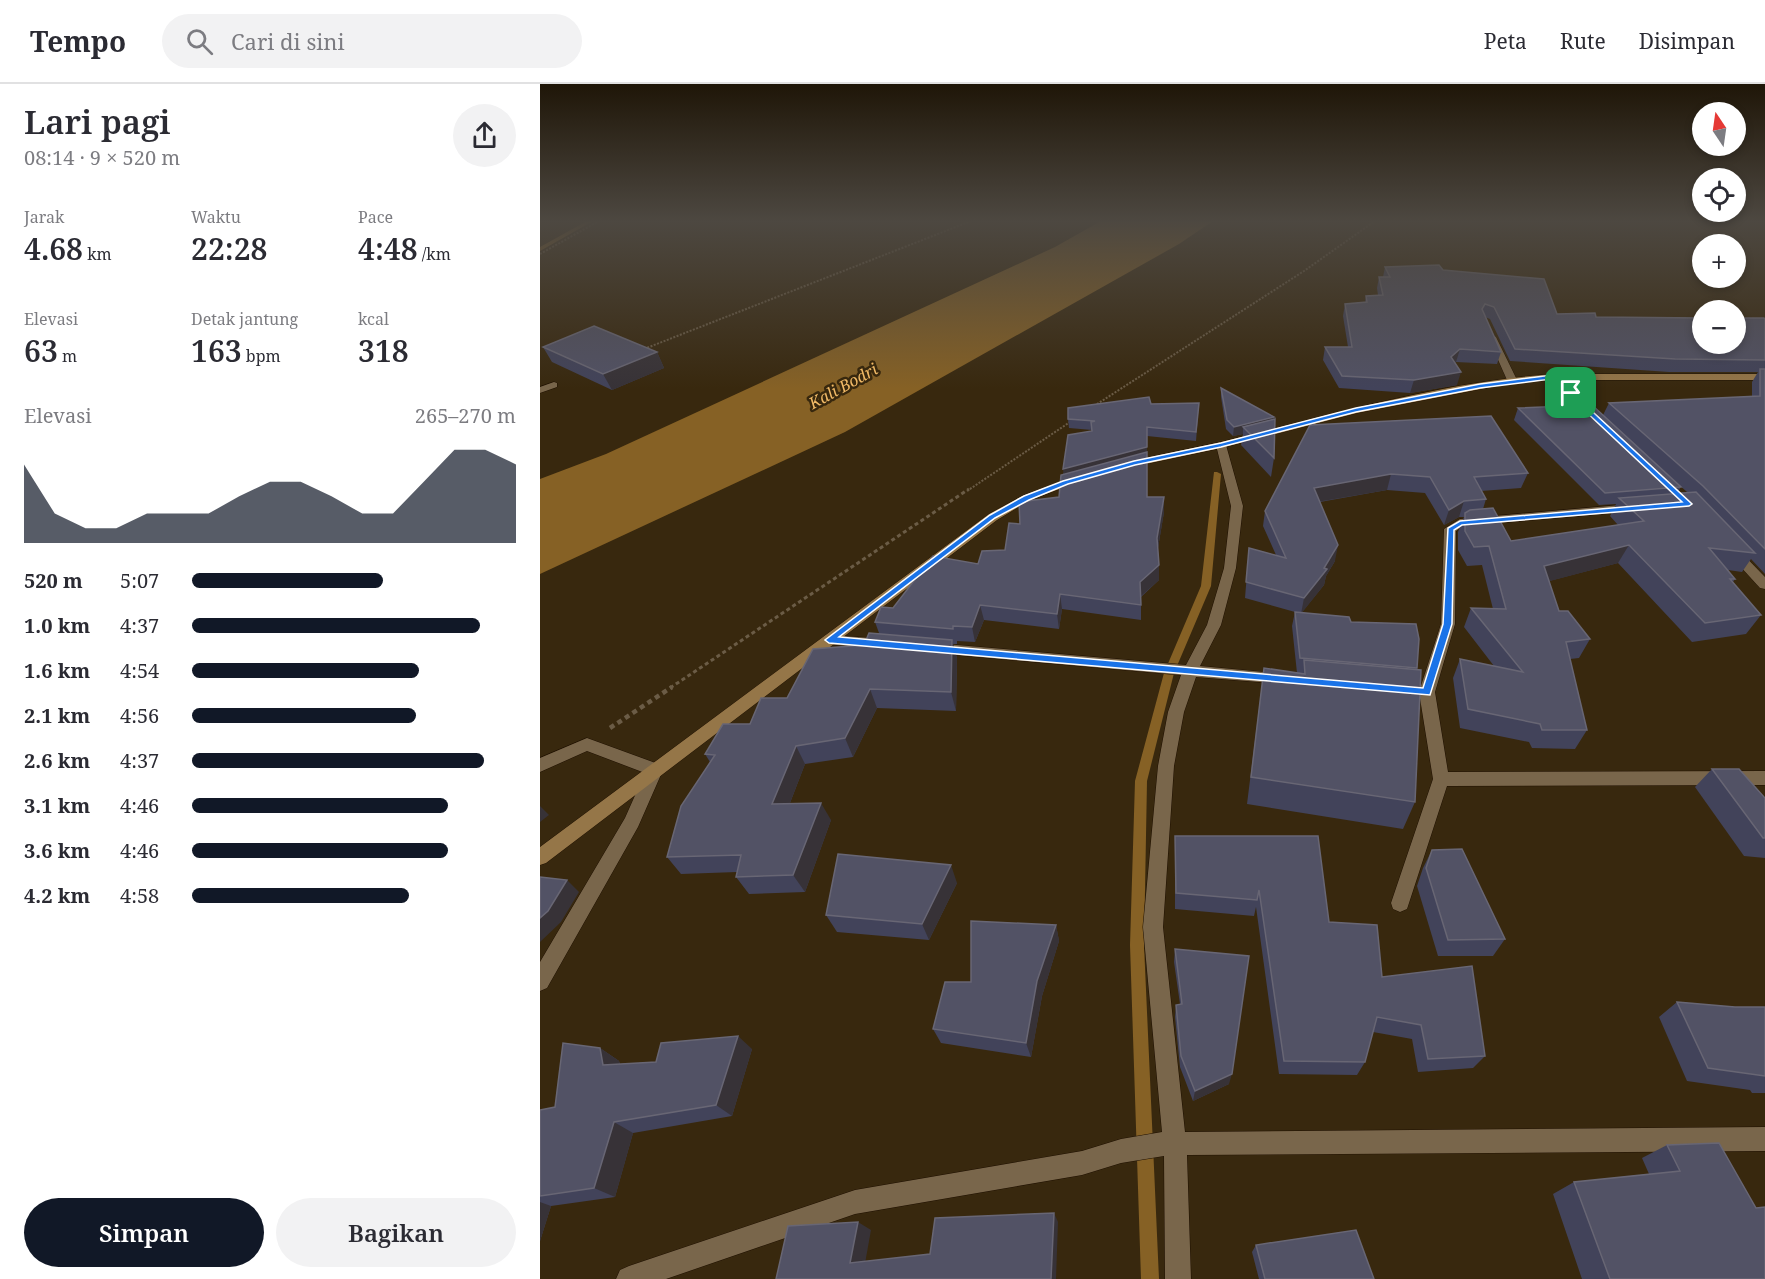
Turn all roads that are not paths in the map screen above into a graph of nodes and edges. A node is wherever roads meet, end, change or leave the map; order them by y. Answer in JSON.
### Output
{"nodes":[{"id":1,"x":1489,"y":330,"type":"edge"},
{"id":2,"x":1553,"y":377,"type":"junction"},
{"id":3,"x":1765,"y":377,"type":"edge"},
{"id":4,"x":1512,"y":380,"type":"junction"},
{"id":5,"x":540,"y":382,"type":"edge"},
{"id":6,"x":540,"y":390,"type":"edge"},
{"id":7,"x":1604,"y":424,"type":"edge"},
{"id":8,"x":1221,"y":445,"type":"junction"},
{"id":9,"x":1111,"y":470,"type":"edge"},
{"id":10,"x":1088,"y":476,"type":"edge"},
{"id":11,"x":1643,"y":507,"type":"edge"},
{"id":12,"x":1727,"y":544,"type":"edge"},
{"id":13,"x":1765,"y":585,"type":"edge"},
{"id":14,"x":829,"y":640,"type":"junction"},
{"id":15,"x":899,"y":645,"type":"edge"},
{"id":16,"x":923,"y":647,"type":"edge"},
{"id":17,"x":1183,"y":670,"type":"junction"},
{"id":18,"x":1296,"y":681,"type":"edge"},
{"id":19,"x":1411,"y":691,"type":"edge"},
{"id":20,"x":1427,"y":692,"type":"junction"},
{"id":21,"x":540,"y":765,"type":"edge"},
{"id":22,"x":655,"y":770,"type":"junction"},
{"id":23,"x":1765,"y":778,"type":"edge"},
{"id":24,"x":1441,"y":779,"type":"junction"},
{"id":25,"x":540,"y":857,"type":"edge"},
{"id":26,"x":1400,"y":903,"type":"dead end"},
{"id":27,"x":540,"y":981,"type":"edge"},
{"id":28,"x":1765,"y":1138,"type":"edge"},
{"id":29,"x":1168,"y":1145,"type":"junction"},
{"id":30,"x":629,"y":1279,"type":"edge"},
{"id":31,"x":1178,"y":1279,"type":"edge"}],
"edges":[{"from":1,"to":4,"type":"street"},
{"from":2,"to":3,"type":"street"},
{"from":2,"to":4,"type":"street"},
{"from":2,"to":7,"type":"street"},
{"from":4,"to":8,"type":"street"},
{"from":5,"to":6,"type":"street"},
{"from":8,"to":9,"type":"street"},
{"from":8,"to":17,"type":"street"},
{"from":10,"to":14,"type":"street"},
{"from":11,"to":20,"type":"street"},
{"from":12,"to":13,"type":"street"},
{"from":14,"to":15,"type":"street"},
{"from":14,"to":22,"type":"street"},
{"from":16,"to":17,"type":"street"},
{"from":17,"to":18,"type":"street"},
{"from":17,"to":29,"type":"street"},
{"from":19,"to":20,"type":"street"},
{"from":20,"to":24,"type":"street"},
{"from":21,"to":22,"type":"street"},
{"from":22,"to":25,"type":"street"},
{"from":22,"to":27,"type":"street"},
{"from":23,"to":24,"type":"street"},
{"from":24,"to":26,"type":"street"},
{"from":28,"to":29,"type":"street"},
{"from":29,"to":30,"type":"street"},
{"from":29,"to":31,"type":"street"}]}
